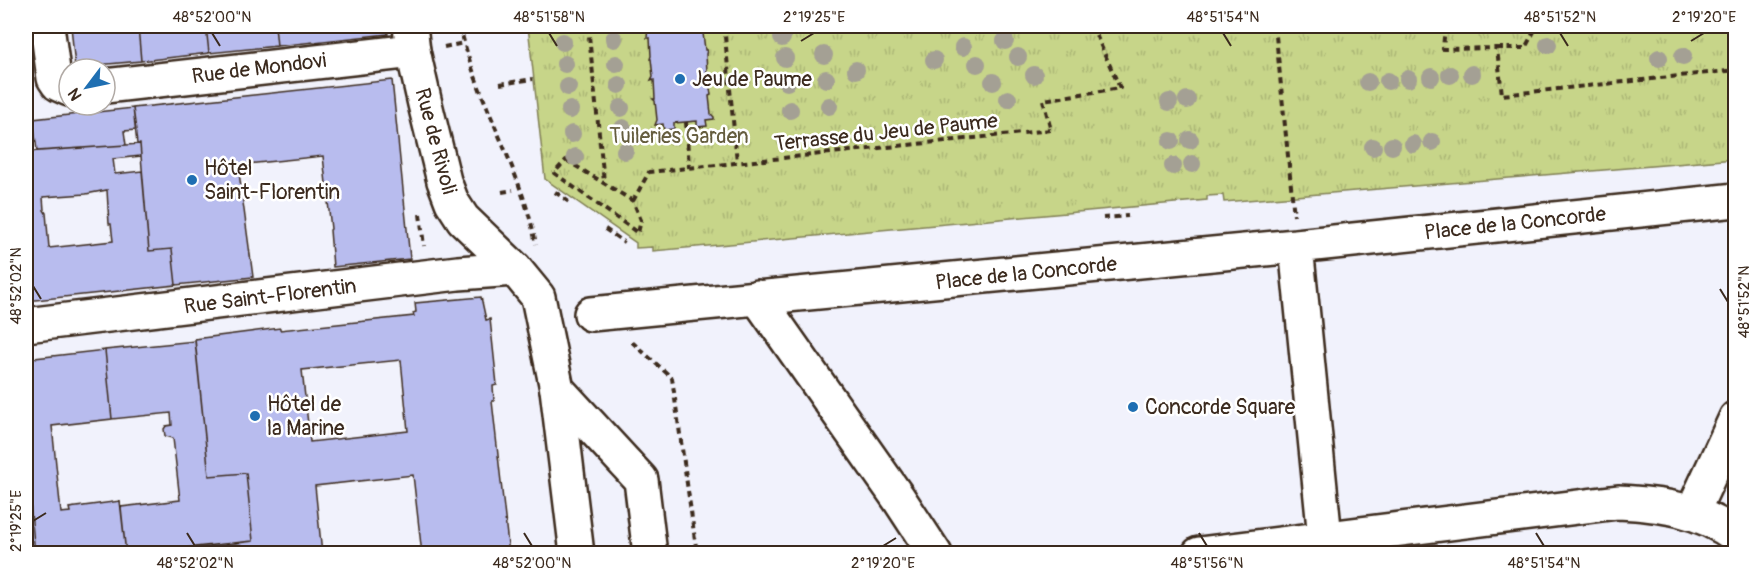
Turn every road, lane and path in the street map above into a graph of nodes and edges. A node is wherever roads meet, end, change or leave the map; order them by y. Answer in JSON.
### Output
{"nodes":[{"id":1,"x":47,"y":26,"type":"edge"},
{"id":2,"x":460,"y":26,"type":"edge"},
{"id":3,"x":588,"y":26,"type":"edge"},
{"id":4,"x":724,"y":26,"type":"edge"},
{"id":5,"x":1092,"y":26,"type":"edge"},
{"id":6,"x":1275,"y":26,"type":"edge"},
{"id":7,"x":1445,"y":26,"type":"edge"},
{"id":8,"x":1537,"y":26,"type":"edge"},
{"id":9,"x":411,"y":38,"type":"edge"},
{"id":10,"x":1497,"y":48,"type":"junction"},
{"id":11,"x":1736,"y":70,"type":"edge"},
{"id":12,"x":57,"y":78,"type":"edge"},
{"id":13,"x":533,"y":79,"type":"dead end"},
{"id":14,"x":117,"y":84,"type":"edge"},
{"id":15,"x":501,"y":84,"type":"dead end"},
{"id":16,"x":686,"y":122,"type":"dead end"},
{"id":17,"x":736,"y":162,"type":"junction"},
{"id":18,"x":689,"y":168,"type":"junction"},
{"id":19,"x":604,"y":183,"type":"junction"},
{"id":20,"x":513,"y":190,"type":"dead end"},
{"id":21,"x":502,"y":192,"type":"dead end"},
{"id":22,"x":555,"y":192,"type":"dead end"},
{"id":23,"x":1736,"y":200,"type":"edge"},
{"id":24,"x":633,"y":201,"type":"junction"},
{"id":25,"x":572,"y":204,"type":"dead end"},
{"id":26,"x":419,"y":209,"type":"dead end"},
{"id":27,"x":1128,"y":216,"type":"dead end"},
{"id":28,"x":1103,"y":218,"type":"dead end"},
{"id":29,"x":605,"y":229,"type":"dead end"},
{"id":30,"x":624,"y":242,"type":"dead end"},
{"id":31,"x":1296,"y":246,"type":"junction"},
{"id":32,"x":425,"y":256,"type":"dead end"},
{"id":33,"x":526,"y":259,"type":"junction"},
{"id":34,"x":757,"y":297,"type":"junction"},
{"id":35,"x":591,"y":314,"type":"joint"},
{"id":36,"x":26,"y":325,"type":"edge"},
{"id":37,"x":557,"y":389,"type":"junction"},
{"id":38,"x":1736,"y":418,"type":"edge"},
{"id":39,"x":1692,"y":513,"type":"junction"},
{"id":40,"x":1736,"y":536,"type":"edge"},
{"id":41,"x":1325,"y":538,"type":"junction"},
{"id":42,"x":577,"y":554,"type":"edge"},
{"id":43,"x":650,"y":554,"type":"edge"},
{"id":44,"x":697,"y":554,"type":"edge"},
{"id":45,"x":935,"y":554,"type":"edge"},
{"id":46,"x":1199,"y":554,"type":"edge"}],
"edges":[{"from":1,"to":12,"type":"street"},
{"from":2,"to":33,"type":"path"},
{"from":3,"to":19,"type":"path"},
{"from":4,"to":17,"type":"path"},
{"from":5,"to":17,"type":"path","name":"Terrasse du Jeu de Paume"},
{"from":6,"to":31,"type":"path"},
{"from":7,"to":10,"type":"path"},
{"from":8,"to":10,"type":"path"},
{"from":9,"to":14,"type":"street","name":"Rue de Mondovi"},
{"from":9,"to":33,"type":"street","name":"Rue de Rivoli"},
{"from":10,"to":11,"type":"path"},
{"from":13,"to":15,"type":"path"},
{"from":16,"to":18,"type":"path"},
{"from":17,"to":18,"type":"path","name":"Terrasse du Jeu de Paume"},
{"from":18,"to":24,"type":"path","name":"Terrasse du Jeu de Paume"},
{"from":19,"to":24,"type":"path"},
{"from":19,"to":24,"type":"path"},
{"from":20,"to":21,"type":"path"},
{"from":22,"to":25,"type":"path"},
{"from":23,"to":31,"type":"street","name":"Place de la Concorde"},
{"from":26,"to":32,"type":"path"},
{"from":27,"to":28,"type":"path"},
{"from":29,"to":30,"type":"path"},
{"from":31,"to":34,"type":"street","name":"Place de la Concorde"},
{"from":31,"to":41,"type":"street"},
{"from":33,"to":36,"type":"street","name":"Rue Saint-Florentin"},
{"from":33,"to":37,"type":"street"},
{"from":34,"to":35,"type":"street","name":"Place de la Concorde"},
{"from":34,"to":45,"type":"street"},
{"from":35,"to":44,"type":"path"},
{"from":37,"to":42,"type":"street"},
{"from":37,"to":43,"type":"street"},
{"from":38,"to":39,"type":"street"},
{"from":39,"to":40,"type":"street"},
{"from":39,"to":41,"type":"street"},
{"from":41,"to":46,"type":"street"}]}
